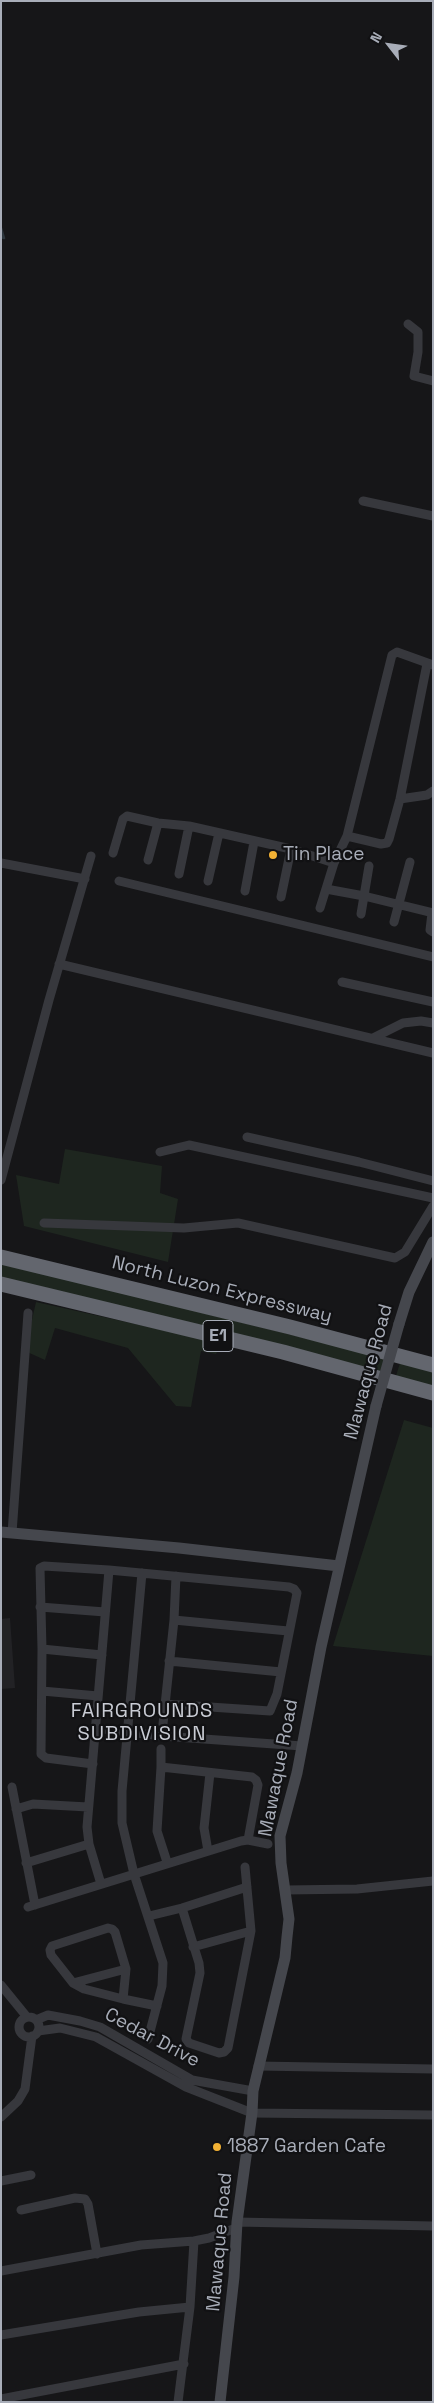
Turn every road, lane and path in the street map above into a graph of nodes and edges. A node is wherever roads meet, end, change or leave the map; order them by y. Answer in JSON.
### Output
{"nodes":[{"id":1,"x":408,"y":324,"type":"dead end"},
{"id":2,"x":433,"y":381,"type":"edge"},
{"id":3,"x":363,"y":501,"type":"dead end"},
{"id":4,"x":433,"y":516,"type":"edge"},
{"id":5,"x":430,"y":664,"type":"edge"},
{"id":6,"x":433,"y":791,"type":"edge"},
{"id":7,"x":400,"y":800,"type":"junction"},
{"id":8,"x":158,"y":823,"type":"junction"},
{"id":9,"x":189,"y":826,"type":"junction"},
{"id":10,"x":219,"y":833,"type":"junction"},
{"id":11,"x":347,"y":836,"type":"junction"},
{"id":12,"x":254,"y":842,"type":"junction"},
{"id":13,"x":291,"y":849,"type":"junction"},
{"id":14,"x":113,"y":853,"type":"dead end"},
{"id":15,"x":91,"y":856,"type":"dead end"},
{"id":16,"x":148,"y":860,"type":"dead end"},
{"id":17,"x":410,"y":862,"type":"dead end"},
{"id":18,"x":1,"y":863,"type":"edge"},
{"id":19,"x":334,"y":863,"type":"junction"},
{"id":20,"x":369,"y":866,"type":"dead end"},
{"id":21,"x":179,"y":874,"type":"dead end"},
{"id":22,"x":85,"y":879,"type":"junction"},
{"id":23,"x":119,"y":880,"type":"dead end"},
{"id":24,"x":208,"y":881,"type":"dead end"},
{"id":25,"x":326,"y":889,"type":"junction"},
{"id":26,"x":245,"y":891,"type":"dead end"},
{"id":27,"x":364,"y":896,"type":"junction"},
{"id":28,"x":281,"y":897,"type":"dead end"},
{"id":29,"x":400,"y":905,"type":"junction"},
{"id":30,"x":320,"y":908,"type":"dead end"},
{"id":31,"x":433,"y":913,"type":"edge"},
{"id":32,"x":360,"y":914,"type":"dead end"},
{"id":33,"x":394,"y":922,"type":"dead end"},
{"id":34,"x":433,"y":932,"type":"edge"},
{"id":35,"x":433,"y":958,"type":"edge"},
{"id":36,"x":59,"y":964,"type":"junction"},
{"id":37,"x":342,"y":982,"type":"dead end"},
{"id":38,"x":433,"y":1002,"type":"edge"},
{"id":39,"x":433,"y":1023,"type":"edge"},
{"id":40,"x":372,"y":1038,"type":"junction"},
{"id":41,"x":433,"y":1053,"type":"edge"},
{"id":42,"x":247,"y":1137,"type":"dead end"},
{"id":43,"x":160,"y":1152,"type":"dead end"},
{"id":44,"x":1,"y":1180,"type":"edge"},
{"id":45,"x":433,"y":1181,"type":"edge"},
{"id":46,"x":433,"y":1198,"type":"edge"},
{"id":47,"x":433,"y":1206,"type":"edge"},
{"id":48,"x":44,"y":1223,"type":"dead end"},
{"id":49,"x":433,"y":1242,"type":"edge"},
{"id":50,"x":1,"y":1257,"type":"edge"},
{"id":51,"x":1,"y":1284,"type":"edge"},
{"id":52,"x":28,"y":1313,"type":"dead end"},
{"id":53,"x":433,"y":1366,"type":"edge"},
{"id":54,"x":433,"y":1393,"type":"edge"},
{"id":55,"x":7,"y":1532,"type":"edge"},
{"id":56,"x":339,"y":1566,"type":"junction"},
{"id":57,"x":109,"y":1570,"type":"junction"},
{"id":58,"x":142,"y":1573,"type":"junction"},
{"id":59,"x":176,"y":1576,"type":"junction"},
{"id":60,"x":40,"y":1607,"type":"junction"},
{"id":61,"x":105,"y":1612,"type":"junction"},
{"id":62,"x":174,"y":1620,"type":"junction"},
{"id":63,"x":288,"y":1631,"type":"junction"},
{"id":64,"x":42,"y":1648,"type":"junction"},
{"id":65,"x":102,"y":1655,"type":"junction"},
{"id":66,"x":169,"y":1661,"type":"junction"},
{"id":67,"x":281,"y":1672,"type":"junction"},
{"id":68,"x":42,"y":1691,"type":"junction"},
{"id":69,"x":98,"y":1696,"type":"junction"},
{"id":70,"x":165,"y":1704,"type":"junction"},
{"id":71,"x":163,"y":1724,"type":"dead end"},
{"id":72,"x":96,"y":1728,"type":"junction"},
{"id":73,"x":128,"y":1732,"type":"junction"},
{"id":74,"x":302,"y":1746,"type":"junction"},
{"id":75,"x":161,"y":1750,"type":"dead end"},
{"id":76,"x":93,"y":1764,"type":"junction"},
{"id":77,"x":161,"y":1767,"type":"junction"},
{"id":78,"x":210,"y":1772,"type":"junction"},
{"id":79,"x":12,"y":1787,"type":"dead end"},
{"id":80,"x":88,"y":1807,"type":"junction"},
{"id":81,"x":16,"y":1809,"type":"junction"},
{"id":82,"x":248,"y":1840,"type":"junction"},
{"id":83,"x":89,"y":1844,"type":"junction"},
{"id":84,"x":268,"y":1844,"type":"dead end"},
{"id":85,"x":208,"y":1851,"type":"junction"},
{"id":86,"x":166,"y":1862,"type":"junction"},
{"id":87,"x":26,"y":1863,"type":"junction"},
{"id":88,"x":244,"y":1867,"type":"dead end"},
{"id":89,"x":134,"y":1874,"type":"junction"},
{"id":90,"x":433,"y":1881,"type":"edge"},
{"id":91,"x":102,"y":1884,"type":"junction"},
{"id":92,"x":247,"y":1887,"type":"junction"},
{"id":93,"x":286,"y":1890,"type":"junction"},
{"id":94,"x":182,"y":1908,"type":"junction"},
{"id":95,"x":149,"y":1916,"type":"junction"},
{"id":96,"x":250,"y":1931,"type":"junction"},
{"id":97,"x":193,"y":1948,"type":"junction"},
{"id":98,"x":126,"y":1969,"type":"junction"},
{"id":99,"x":73,"y":1983,"type":"junction"},
{"id":100,"x":1,"y":1986,"type":"edge"},
{"id":101,"x":123,"y":1999,"type":"junction"},
{"id":102,"x":157,"y":2006,"type":"junction"},
{"id":103,"x":32,"y":2019,"type":"junction"},
{"id":104,"x":34,"y":2036,"type":"junction"},
{"id":105,"x":148,"y":2039,"type":"dead end"},
{"id":106,"x":258,"y":2066,"type":"junction"},
{"id":107,"x":433,"y":2069,"type":"edge"},
{"id":108,"x":253,"y":2091,"type":"junction"},
{"id":109,"x":252,"y":2113,"type":"junction"},
{"id":110,"x":433,"y":2114,"type":"edge"},
{"id":111,"x":1,"y":2117,"type":"edge"},
{"id":112,"x":31,"y":2175,"type":"dead end"},
{"id":113,"x":1,"y":2181,"type":"edge"},
{"id":114,"x":21,"y":2210,"type":"dead end"},
{"id":115,"x":237,"y":2225,"type":"junction"},
{"id":116,"x":433,"y":2226,"type":"edge"},
{"id":117,"x":194,"y":2241,"type":"junction"},
{"id":118,"x":97,"y":2254,"type":"junction"},
{"id":119,"x":1,"y":2271,"type":"edge"},
{"id":120,"x":190,"y":2307,"type":"junction"},
{"id":121,"x":1,"y":2335,"type":"edge"},
{"id":122,"x":184,"y":2364,"type":"junction"},
{"id":123,"x":1,"y":2399,"type":"edge"},
{"id":124,"x":178,"y":2402,"type":"edge"},
{"id":125,"x":220,"y":2402,"type":"edge"}],
"edges":[{"from":1,"to":2,"type":"street"},
{"from":3,"to":4,"type":"street"},
{"from":5,"to":7,"type":"street"},
{"from":5,"to":11,"type":"street"},
{"from":6,"to":7,"type":"street"},
{"from":7,"to":11,"type":"street"},
{"from":8,"to":9,"type":"street"},
{"from":8,"to":14,"type":"street"},
{"from":8,"to":16,"type":"street"},
{"from":9,"to":10,"type":"street"},
{"from":9,"to":21,"type":"street"},
{"from":10,"to":12,"type":"street"},
{"from":10,"to":24,"type":"street"},
{"from":11,"to":19,"type":"street"},
{"from":12,"to":13,"type":"street"},
{"from":12,"to":26,"type":"street"},
{"from":13,"to":19,"type":"street"},
{"from":13,"to":28,"type":"street"},
{"from":15,"to":22,"type":"street"},
{"from":17,"to":29,"type":"street"},
{"from":18,"to":22,"type":"street"},
{"from":19,"to":25,"type":"street"},
{"from":20,"to":27,"type":"street"},
{"from":22,"to":36,"type":"street"},
{"from":23,"to":35,"type":"street"},
{"from":25,"to":27,"type":"street"},
{"from":25,"to":30,"type":"street"},
{"from":27,"to":29,"type":"street"},
{"from":27,"to":32,"type":"street"},
{"from":29,"to":31,"type":"street"},
{"from":29,"to":33,"type":"street"},
{"from":31,"to":34,"type":"street"},
{"from":36,"to":40,"type":"street"},
{"from":36,"to":44,"type":"street"},
{"from":37,"to":38,"type":"street"},
{"from":39,"to":40,"type":"street"},
{"from":40,"to":41,"type":"street"},
{"from":42,"to":45,"type":"street"},
{"from":43,"to":46,"type":"street"},
{"from":47,"to":48,"type":"street"},
{"from":49,"to":56,"type":"main road","name":"Mawaque Road","bridge":true},
{"from":50,"to":53,"type":"highway","name":"North Luzon Expressway","number":"E1"},
{"from":51,"to":54,"type":"highway","number":"E1"},
{"from":52,"to":55,"type":"street"},
{"from":55,"to":56,"type":"main road"},
{"from":56,"to":74,"type":"main road","name":"Mawaque Road"},
{"from":57,"to":58,"type":"street"},
{"from":57,"to":60,"type":"street"},
{"from":57,"to":61,"type":"street"},
{"from":58,"to":59,"type":"street"},
{"from":58,"to":73,"type":"street"},
{"from":59,"to":62,"type":"street"},
{"from":59,"to":63,"type":"street"},
{"from":60,"to":61,"type":"street"},
{"from":60,"to":64,"type":"street"},
{"from":61,"to":65,"type":"street"},
{"from":62,"to":63,"type":"street"},
{"from":62,"to":66,"type":"street"},
{"from":63,"to":67,"type":"street"},
{"from":64,"to":65,"type":"street"},
{"from":64,"to":68,"type":"street"},
{"from":65,"to":69,"type":"street"},
{"from":66,"to":67,"type":"street"},
{"from":66,"to":70,"type":"street"},
{"from":67,"to":70,"type":"street"},
{"from":68,"to":69,"type":"street"},
{"from":68,"to":76,"type":"street"},
{"from":69,"to":72,"type":"street"},
{"from":70,"to":71,"type":"street"},
{"from":72,"to":73,"type":"street"},
{"from":72,"to":76,"type":"street"},
{"from":73,"to":74,"type":"street"},
{"from":73,"to":89,"type":"street"},
{"from":74,"to":93,"type":"main road","name":"Mawaque Road"},
{"from":75,"to":77,"type":"street"},
{"from":76,"to":80,"type":"street"},
{"from":77,"to":78,"type":"street"},
{"from":77,"to":86,"type":"street"},
{"from":78,"to":82,"type":"street"},
{"from":78,"to":85,"type":"street"},
{"from":79,"to":81,"type":"street"},
{"from":80,"to":81,"type":"street"},
{"from":80,"to":83,"type":"street"},
{"from":81,"to":87,"type":"street"},
{"from":82,"to":84,"type":"street"},
{"from":82,"to":85,"type":"street"},
{"from":83,"to":87,"type":"street"},
{"from":83,"to":91,"type":"street"},
{"from":85,"to":86,"type":"street"},
{"from":86,"to":89,"type":"street"},
{"from":87,"to":91,"type":"street"},
{"from":88,"to":92,"type":"street"},
{"from":89,"to":91,"type":"street"},
{"from":89,"to":95,"type":"street"},
{"from":90,"to":93,"type":"street"},
{"from":92,"to":94,"type":"street"},
{"from":92,"to":96,"type":"street"},
{"from":93,"to":106,"type":"main road","name":"Mawaque Road"},
{"from":94,"to":95,"type":"street"},
{"from":94,"to":97,"type":"street"},
{"from":95,"to":102,"type":"street"},
{"from":96,"to":97,"type":"street"},
{"from":96,"to":97,"type":"street"},
{"from":98,"to":99,"type":"street"},
{"from":98,"to":99,"type":"street"},
{"from":98,"to":101,"type":"street"},
{"from":99,"to":101,"type":"street"},
{"from":100,"to":103,"type":"street"},
{"from":101,"to":102,"type":"street"},
{"from":102,"to":105,"type":"street"},
{"from":103,"to":104,"type":"street"},
{"from":103,"to":104,"type":"street"},
{"from":103,"to":108,"type":"street","name":"Cedar Drive"},
{"from":104,"to":109,"type":"street","name":"Cedar Drive"},
{"from":104,"to":111,"type":"street"},
{"from":106,"to":107,"type":"street"},
{"from":106,"to":108,"type":"main road","name":"Mawaque Road"},
{"from":108,"to":109,"type":"main road","name":"Mawaque Road"},
{"from":109,"to":110,"type":"street"},
{"from":109,"to":115,"type":"main road","name":"Mawaque Road"},
{"from":112,"to":113,"type":"street"},
{"from":114,"to":118,"type":"street"},
{"from":115,"to":116,"type":"street"},
{"from":115,"to":117,"type":"street"},
{"from":115,"to":125,"type":"main road","name":"Mawaque Road"},
{"from":117,"to":118,"type":"street"},
{"from":117,"to":120,"type":"street"},
{"from":118,"to":119,"type":"street"},
{"from":120,"to":121,"type":"street"},
{"from":120,"to":122,"type":"street"},
{"from":122,"to":123,"type":"street"},
{"from":122,"to":124,"type":"street"}]}
